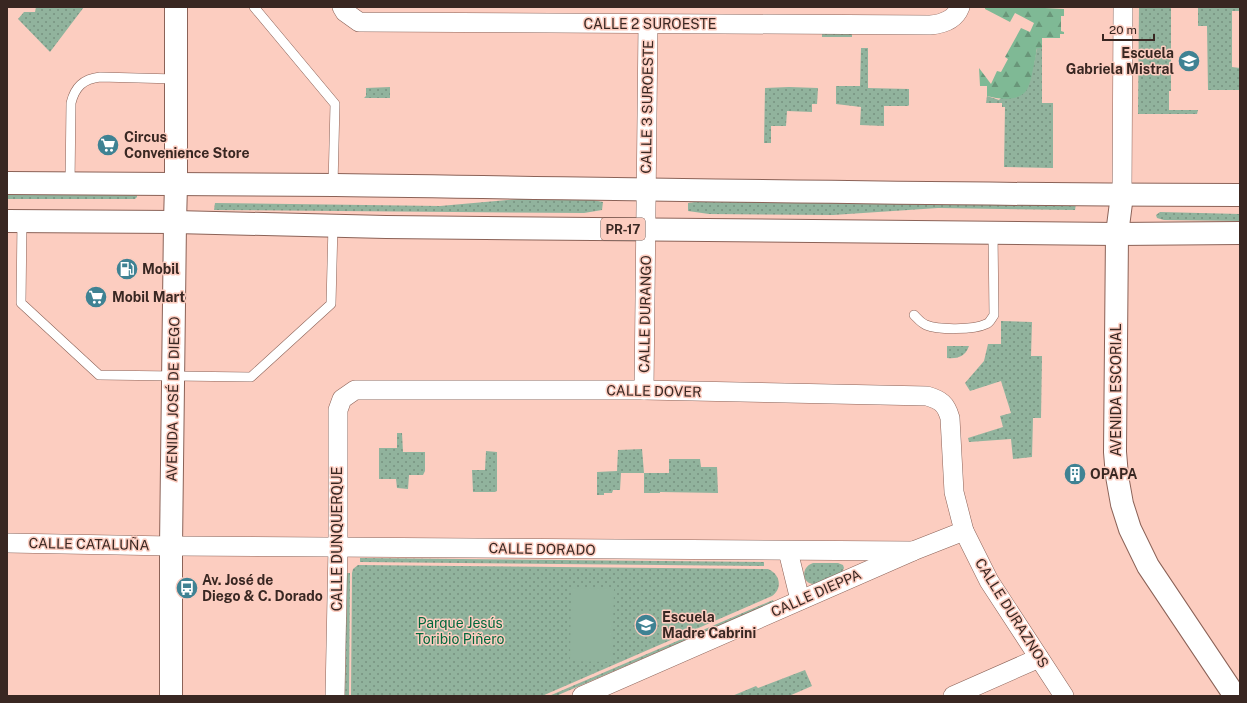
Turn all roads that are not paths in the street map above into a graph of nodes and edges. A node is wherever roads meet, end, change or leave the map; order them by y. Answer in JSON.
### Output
{"nodes":[{"id":1,"x":176,"y":7,"type":"edge"},
{"id":2,"x":254,"y":7,"type":"edge"},
{"id":3,"x":960,"y":7,"type":"edge"},
{"id":4,"x":1124,"y":7,"type":"edge"},
{"id":5,"x":347,"y":13,"type":"edge"},
{"id":6,"x":648,"y":24,"type":"junction"},
{"id":7,"x":176,"y":79,"type":"junction"},
{"id":8,"x":7,"y":183,"type":"edge"},
{"id":9,"x":70,"y":184,"type":"junction"},
{"id":10,"x":176,"y":185,"type":"junction"},
{"id":11,"x":333,"y":185,"type":"junction"},
{"id":12,"x":646,"y":190,"type":"junction"},
{"id":13,"x":1122,"y":195,"type":"junction"},
{"id":14,"x":1240,"y":195,"type":"edge"},
{"id":15,"x":14,"y":221,"type":"edge"},
{"id":16,"x":175,"y":222,"type":"junction"},
{"id":17,"x":332,"y":225,"type":"junction"},
{"id":18,"x":646,"y":229,"type":"junction"},
{"id":19,"x":993,"y":233,"type":"junction"},
{"id":20,"x":1240,"y":233,"type":"edge"},
{"id":21,"x":1117,"y":234,"type":"junction"},
{"id":22,"x":914,"y":315,"type":"dead end"},
{"id":23,"x":173,"y":376,"type":"junction"},
{"id":24,"x":356,"y":390,"type":"joint"},
{"id":25,"x":644,"y":390,"type":"junction"},
{"id":26,"x":947,"y":409,"type":"joint"},
{"id":27,"x":964,"y":531,"type":"junction"},
{"id":28,"x":7,"y":543,"type":"edge"},
{"id":29,"x":171,"y":546,"type":"junction"},
{"id":30,"x":338,"y":547,"type":"junction"},
{"id":31,"x":788,"y":551,"type":"junction"},
{"id":32,"x":913,"y":551,"type":"junction"},
{"id":33,"x":800,"y":600,"type":"junction"},
{"id":34,"x":1039,"y":658,"type":"junction"},
{"id":35,"x":171,"y":696,"type":"edge"},
{"id":36,"x":335,"y":696,"type":"edge"},
{"id":37,"x":582,"y":696,"type":"edge"},
{"id":38,"x":953,"y":696,"type":"edge"},
{"id":39,"x":1064,"y":696,"type":"edge"},
{"id":40,"x":1235,"y":696,"type":"edge"}],
"edges":[{"from":1,"to":7,"type":"main road","name":"AVENIDA JOSÉ DE DIEGO"},
{"from":2,"to":11,"type":"lane"},
{"from":3,"to":6,"type":"street","name":"CALLE 2 SUROESTE"},
{"from":4,"to":13,"type":"street"},
{"from":5,"to":6,"type":"street","name":"CALLE 2 SUROESTE"},
{"from":6,"to":12,"type":"street","name":"CALLE 3 SUROESTE"},
{"from":7,"to":9,"type":"lane"},
{"from":7,"to":10,"type":"main road","name":"AVENIDA JOSÉ DE DIEGO"},
{"from":8,"to":9,"type":"main road"},
{"from":9,"to":10,"type":"main road"},
{"from":10,"to":11,"type":"main road"},
{"from":10,"to":16,"type":"main road","name":"AVENIDA JOSÉ DE DIEGO"},
{"from":11,"to":12,"type":"main road"},
{"from":12,"to":13,"type":"main road"},
{"from":12,"to":18,"type":"street","name":"CALLE DURANGO"},
{"from":13,"to":14,"type":"main road"},
{"from":13,"to":21,"type":"main road","name":"AVENIDA ESCORIAL"},
{"from":15,"to":16,"type":"main road","number":"PR-17"},
{"from":15,"to":23,"type":"lane"},
{"from":16,"to":17,"type":"main road","number":"PR-17"},
{"from":16,"to":23,"type":"main road","name":"AVENIDA JOSÉ DE DIEGO"},
{"from":17,"to":18,"type":"main road","number":"PR-17"},
{"from":17,"to":23,"type":"lane"},
{"from":18,"to":19,"type":"main road","number":"PR-17"},
{"from":18,"to":25,"type":"street","name":"CALLE DURANGO"},
{"from":19,"to":21,"type":"main road","number":"PR-17"},
{"from":19,"to":22,"type":"lane"},
{"from":20,"to":21,"type":"main road","number":"PR-17"},
{"from":21,"to":40,"type":"main road","name":"AVENIDA ESCORIAL"},
{"from":23,"to":29,"type":"main road","name":"AVENIDA JOSÉ DE DIEGO"},
{"from":24,"to":25,"type":"street","name":"CALLE DOVER"},
{"from":24,"to":30,"type":"street","name":"CALLE DUNQUERQUE"},
{"from":25,"to":26,"type":"street","name":"CALLE DOVER"},
{"from":26,"to":27,"type":"street","name":"CALLE DURAZNOS"},
{"from":27,"to":32,"type":"street","name":"CALLE DIEPPA"},
{"from":27,"to":34,"type":"street","name":"CALLE DURAZNOS"},
{"from":28,"to":29,"type":"street","name":"CALLE CATALUÑA"},
{"from":29,"to":30,"type":"street","name":"CALLE DORADO"},
{"from":29,"to":35,"type":"main road","name":"AVENIDA JOSÉ DE DIEGO"},
{"from":30,"to":31,"type":"street","name":"CALLE DORADO"},
{"from":30,"to":36,"type":"street","name":"CALLE DUNQUERQUE"},
{"from":31,"to":32,"type":"street","name":"CALLE DORADO"},
{"from":31,"to":33,"type":"street"},
{"from":32,"to":33,"type":"street","name":"CALLE DIEPPA"},
{"from":33,"to":37,"type":"street","name":"CALLE DIEPPA"},
{"from":34,"to":38,"type":"street"},
{"from":34,"to":39,"type":"street","name":"CALLE DURAZNOS"}]}
